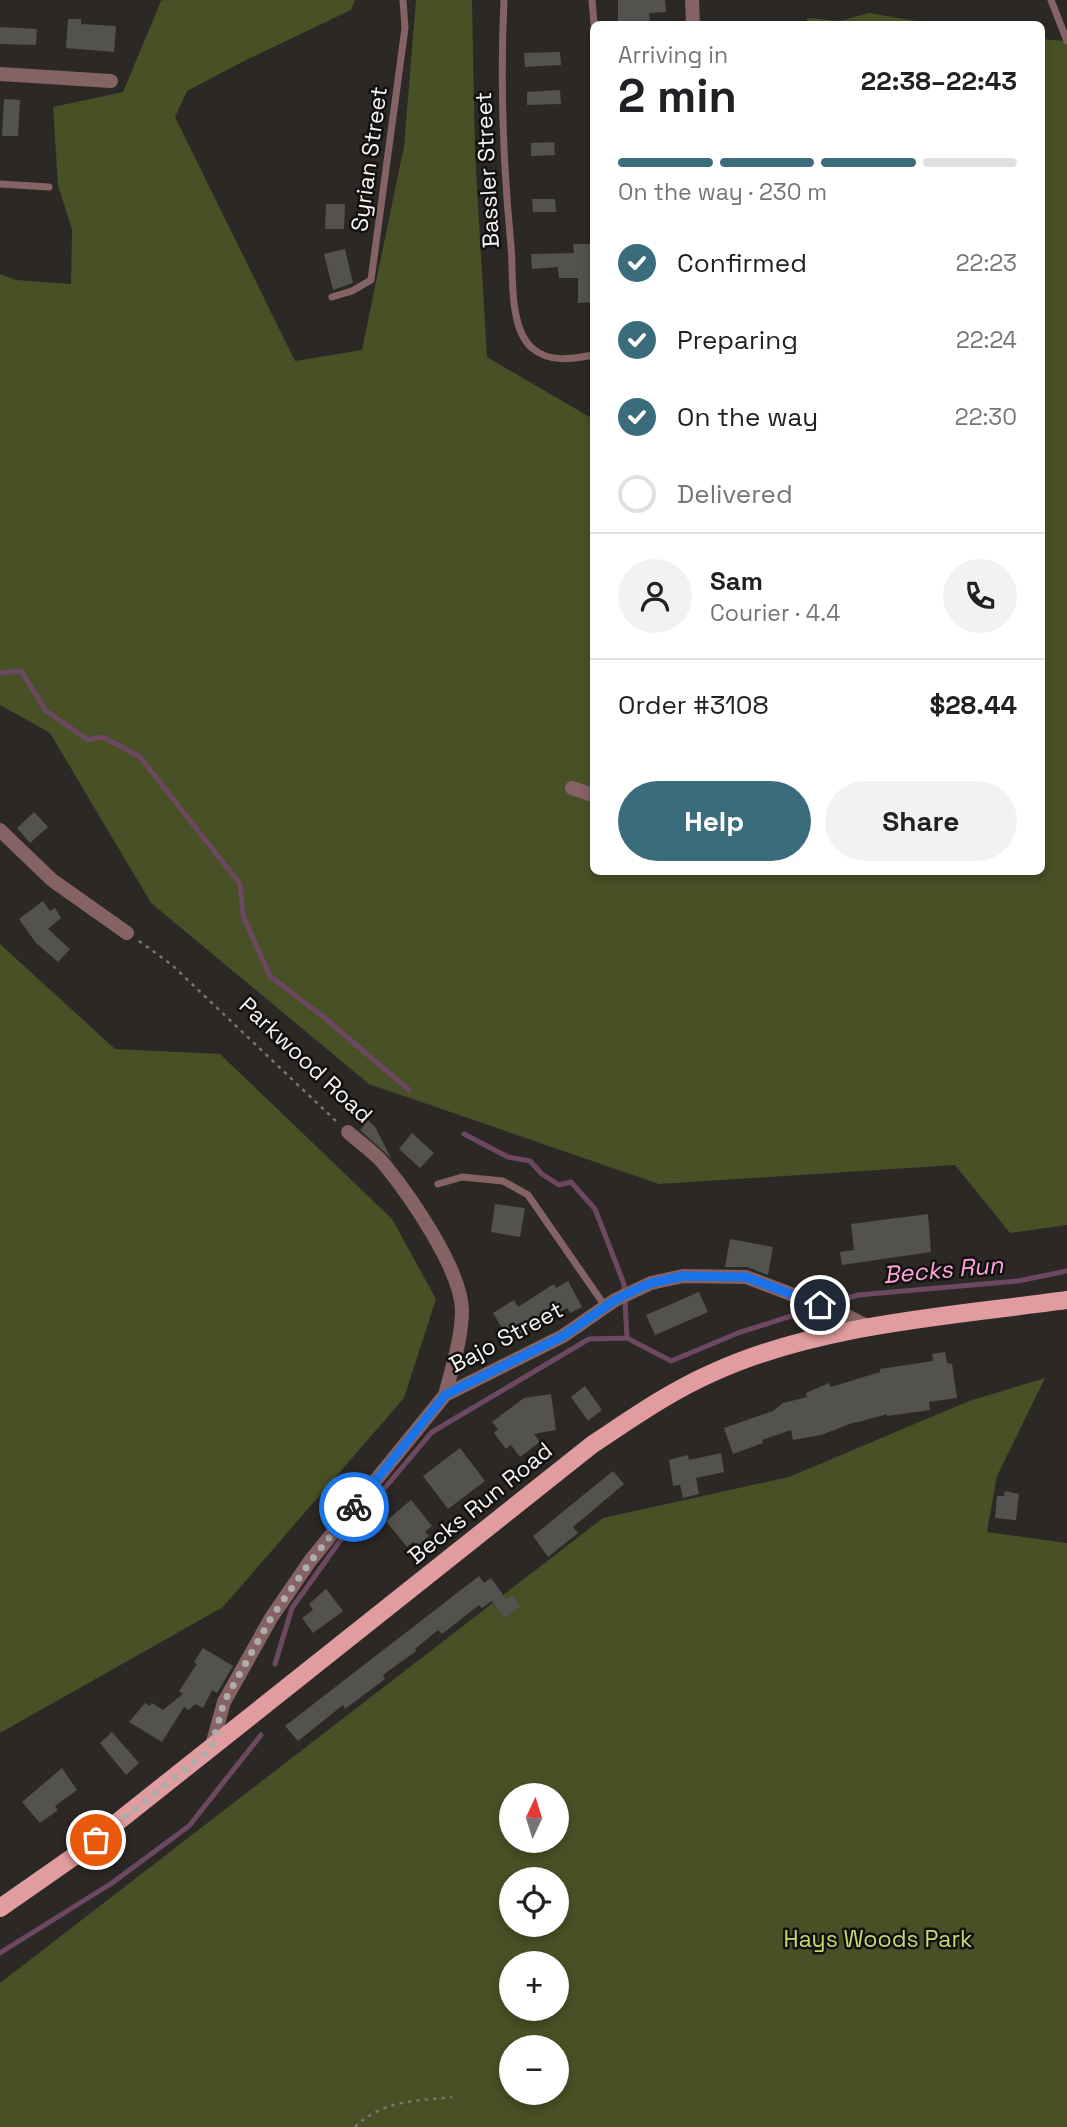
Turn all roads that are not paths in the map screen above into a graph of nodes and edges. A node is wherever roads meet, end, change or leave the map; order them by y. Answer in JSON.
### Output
{"nodes":[{"id":1,"x":403,"y":0,"type":"edge"},
{"id":2,"x":504,"y":0,"type":"edge"},
{"id":3,"x":592,"y":0,"type":"edge"},
{"id":4,"x":692,"y":0,"type":"edge"},
{"id":5,"x":1051,"y":0,"type":"edge"},
{"id":6,"x":594,"y":21,"type":"edge"},
{"id":7,"x":693,"y":21,"type":"edge"},
{"id":8,"x":1067,"y":40,"type":"edge"},
{"id":9,"x":0,"y":75,"type":"edge"},
{"id":10,"x":111,"y":82,"type":"dead end"},
{"id":11,"x":0,"y":184,"type":"edge"},
{"id":12,"x":50,"y":187,"type":"dead end"},
{"id":13,"x":332,"y":297,"type":"dead end"},
{"id":14,"x":590,"y":356,"type":"edge"},
{"id":15,"x":572,"y":788,"type":"dead end"},
{"id":16,"x":590,"y":794,"type":"edge"},
{"id":17,"x":0,"y":830,"type":"edge"},
{"id":18,"x":127,"y":933,"type":"road end"},
{"id":19,"x":348,"y":1132,"type":"road end"},
{"id":20,"x":438,"y":1184,"type":"dead end"},
{"id":21,"x":1067,"y":1300,"type":"edge"},
{"id":22,"x":610,"y":1303,"type":"junction"},
{"id":23,"x":871,"y":1328,"type":"junction"},
{"id":24,"x":445,"y":1395,"type":"junction"},
{"id":25,"x":211,"y":1749,"type":"junction"},
{"id":26,"x":0,"y":1908,"type":"edge"}],
"edges":[{"from":1,"to":13,"type":"lane","name":"Syrian Street"},
{"from":2,"to":14,"type":"lane","name":"Bassler Street"},
{"from":3,"to":6,"type":"lane"},
{"from":4,"to":7,"type":"street"},
{"from":5,"to":8,"type":"lane"},
{"from":9,"to":10,"type":"street"},
{"from":11,"to":12,"type":"lane"},
{"from":15,"to":16,"type":"street"},
{"from":17,"to":18,"type":"street"},
{"from":19,"to":24,"type":"street","name":"Parkwood Road"},
{"from":20,"to":22,"type":"lane"},
{"from":21,"to":23,"type":"main road","name":"Becks Run Road"},
{"from":22,"to":23,"type":"street","name":"Bajo Street"},
{"from":22,"to":24,"type":"street","name":"Bajo Street"},
{"from":23,"to":25,"type":"main road","name":"Becks Run Road"},
{"from":24,"to":25,"type":"street","name":"Bajo Street"},
{"from":25,"to":26,"type":"main road","name":"Becks Run Road"}]}
